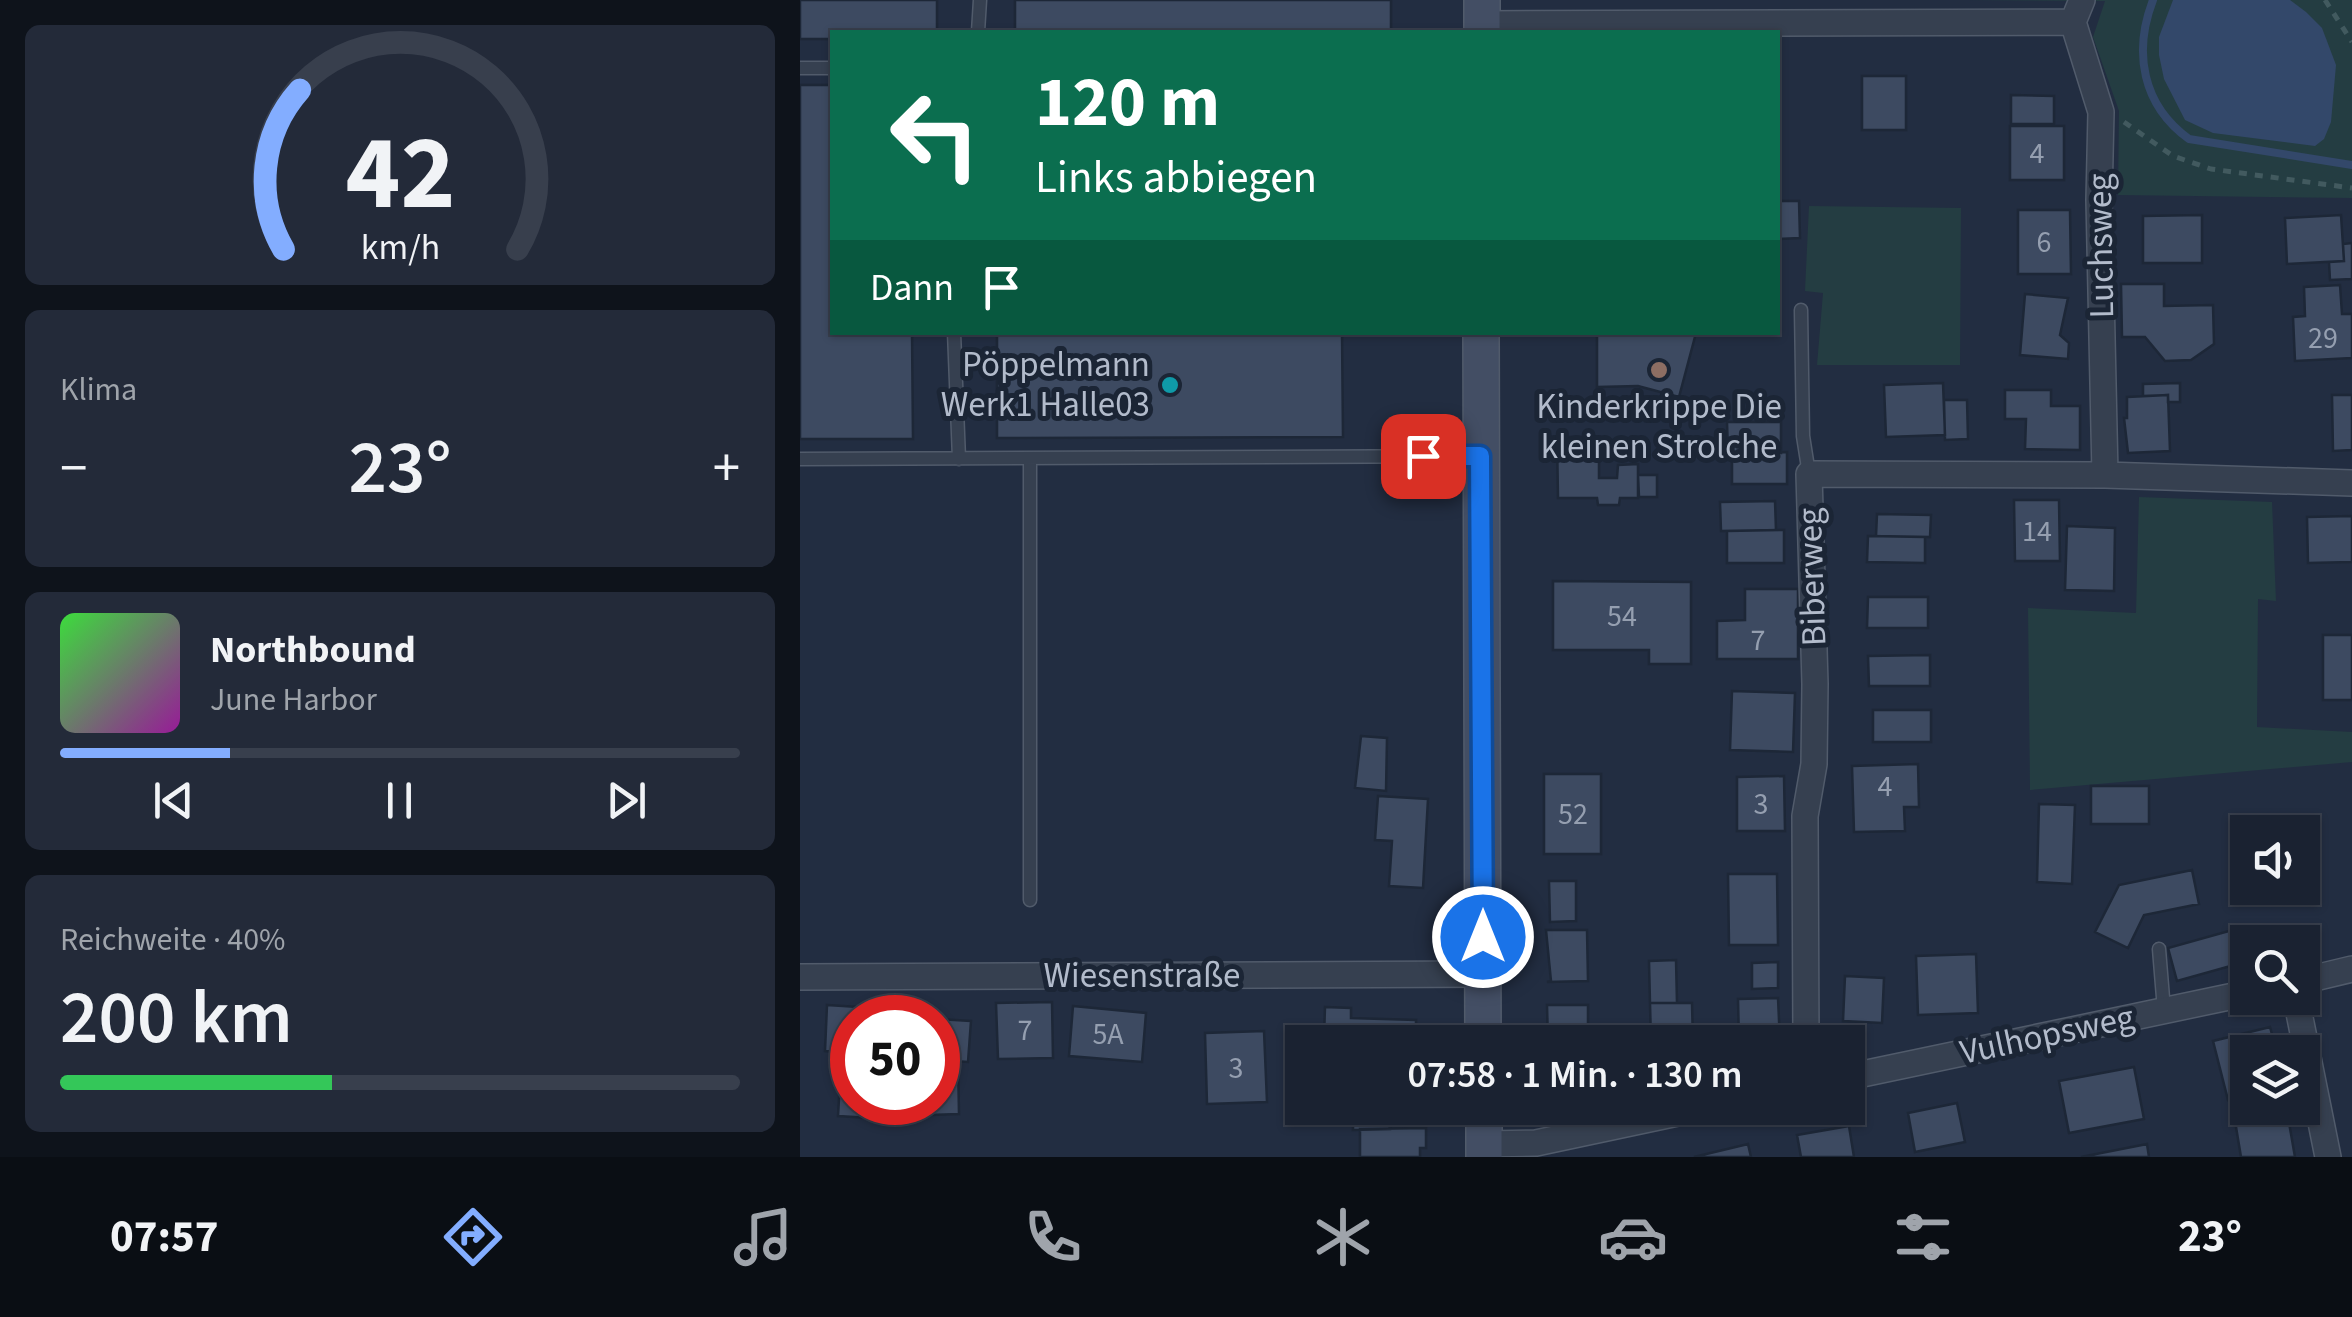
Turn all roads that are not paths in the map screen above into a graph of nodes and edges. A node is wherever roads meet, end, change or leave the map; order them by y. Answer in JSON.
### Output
{"nodes":[{"id":1,"x":980,"y":0,"type":"edge"},
{"id":2,"x":2077,"y":11,"type":"edge"},
{"id":3,"x":1482,"y":19,"type":"edge"},
{"id":4,"x":978,"y":30,"type":"edge"},
{"id":5,"x":800,"y":68,"type":"edge"},
{"id":6,"x":830,"y":68,"type":"edge"},
{"id":7,"x":1801,"y":310,"type":"dead end"},
{"id":8,"x":954,"y":335,"type":"edge"},
{"id":9,"x":1481,"y":335,"type":"edge"},
{"id":10,"x":1480,"y":456,"type":"junction"},
{"id":11,"x":800,"y":459,"type":"edge"},
{"id":12,"x":959,"y":459,"type":"junction"},
{"id":13,"x":1030,"y":459,"type":"junction"},
{"id":14,"x":1808,"y":474,"type":"junction"},
{"id":15,"x":2105,"y":475,"type":"junction"},
{"id":16,"x":2352,"y":483,"type":"edge"},
{"id":17,"x":1030,"y":900,"type":"dead end"},
{"id":18,"x":2159,"y":950,"type":"dead end"},
{"id":19,"x":2352,"y":969,"type":"edge"},
{"id":20,"x":1483,"y":974,"type":"junction"},
{"id":21,"x":800,"y":976,"type":"edge"},
{"id":22,"x":2320,"y":977,"type":"edge"},
{"id":23,"x":2230,"y":997,"type":"edge"},
{"id":24,"x":2164,"y":1010,"type":"junction"},
{"id":25,"x":2299,"y":1015,"type":"edge"},
{"id":26,"x":1484,"y":1025,"type":"edge"},
{"id":27,"x":1806,"y":1025,"type":"edge"},
{"id":28,"x":1865,"y":1073,"type":"edge"},
{"id":29,"x":1484,"y":1125,"type":"edge"},
{"id":30,"x":1621,"y":1125,"type":"edge"},
{"id":31,"x":1484,"y":1151,"type":"edge"},
{"id":32,"x":2328,"y":1157,"type":"edge"}],
"edges":[{"from":1,"to":4,"type":"lane"},
{"from":2,"to":3,"type":"street","name":"Luchsweg"},
{"from":2,"to":15,"type":"street","name":"Luchsweg"},
{"from":5,"to":6,"type":"lane"},
{"from":7,"to":14,"type":"lane"},
{"from":8,"to":12,"type":"lane"},
{"from":9,"to":10,"type":"main road"},
{"from":10,"to":13,"type":"lane"},
{"from":10,"to":20,"type":"main road"},
{"from":11,"to":12,"type":"lane"},
{"from":12,"to":13,"type":"lane"},
{"from":13,"to":17,"type":"lane"},
{"from":14,"to":15,"type":"street","name":"Biberweg"},
{"from":14,"to":27,"type":"street","name":"Biberweg"},
{"from":15,"to":16,"type":"street","name":"Biberweg"},
{"from":18,"to":24,"type":"lane"},
{"from":19,"to":22,"type":"street"},
{"from":20,"to":21,"type":"street","name":"Wiesenstraße"},
{"from":20,"to":26,"type":"main road"},
{"from":23,"to":24,"type":"street","name":"Vulhopsweg"},
{"from":24,"to":28,"type":"street","name":"Vulhopsweg"},
{"from":25,"to":32,"type":"street"},
{"from":29,"to":31,"type":"main road"},
{"from":30,"to":31,"type":"street"}]}
